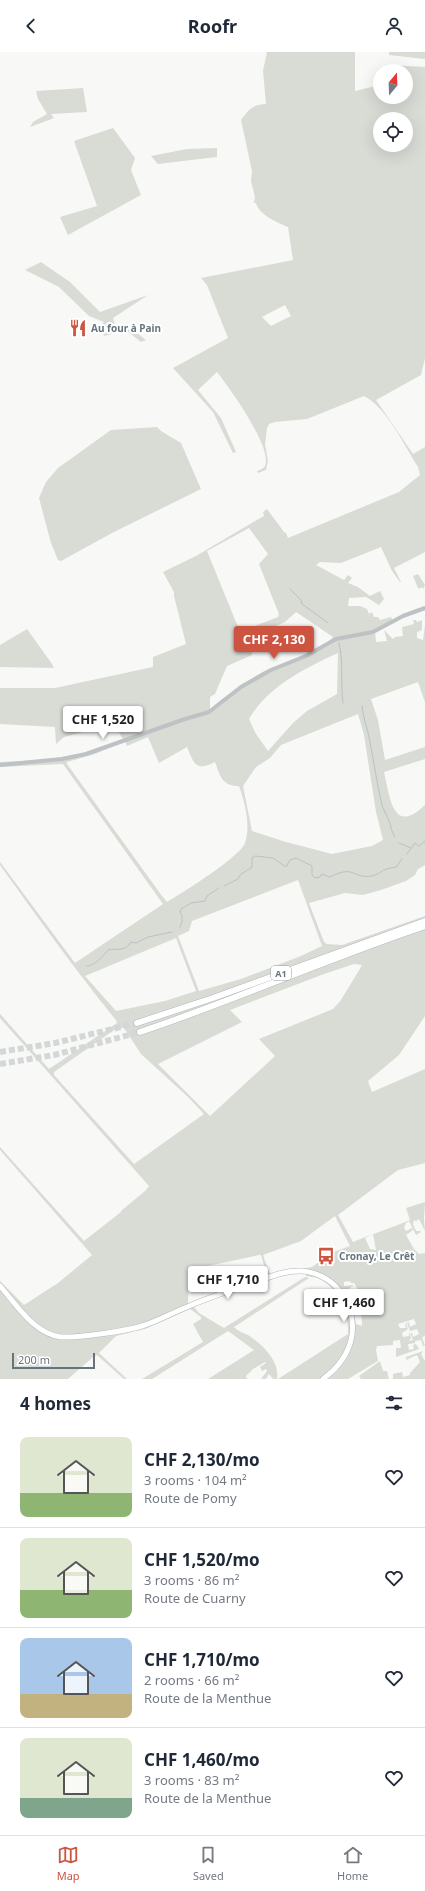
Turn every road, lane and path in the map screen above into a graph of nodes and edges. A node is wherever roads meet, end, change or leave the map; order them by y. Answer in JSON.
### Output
{"nodes":[{"id":1,"x":425,"y":608,"type":"edge"},
{"id":2,"x":0,"y":765,"type":"edge"},
{"id":3,"x":425,"y":921,"type":"edge"},
{"id":4,"x":425,"y":926,"type":"edge"},
{"id":5,"x":137,"y":1023,"type":"tunnel mouth"},
{"id":6,"x":140,"y":1032,"type":"tunnel mouth"},
{"id":7,"x":0,"y":1286,"type":"edge"},
{"id":8,"x":323,"y":1379,"type":"edge"}],
"edges":[{"from":1,"to":2,"type":"street"},
{"from":3,"to":5,"type":"highway","number":"A1"},
{"from":4,"to":6,"type":"highway","number":"A1"},
{"from":7,"to":8,"type":"main road"}]}
